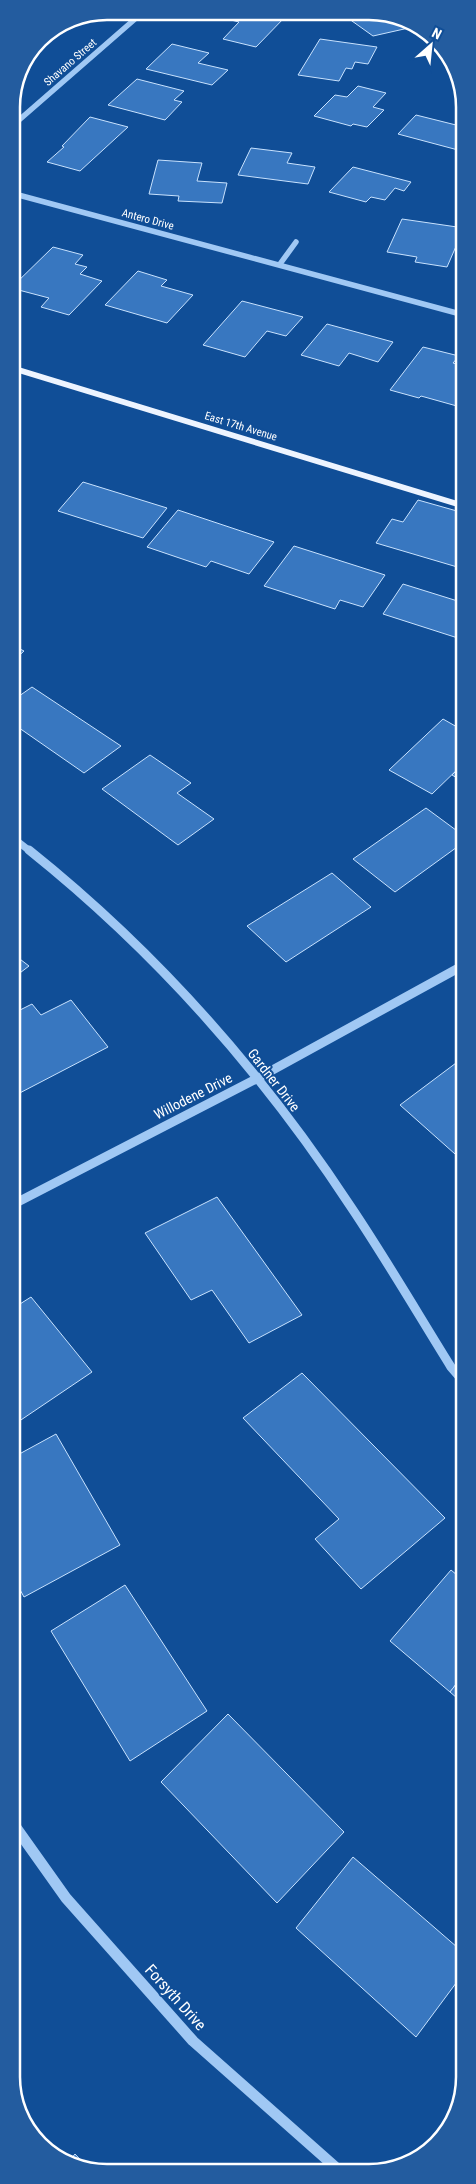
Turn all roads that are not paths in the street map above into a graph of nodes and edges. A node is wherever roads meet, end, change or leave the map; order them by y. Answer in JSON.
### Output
{"nodes":[{"id":1,"x":134,"y":20,"type":"edge"},
{"id":2,"x":20,"y":120,"type":"edge"},
{"id":3,"x":20,"y":195,"type":"edge"},
{"id":4,"x":296,"y":242,"type":"dead end"},
{"id":5,"x":280,"y":264,"type":"junction"},
{"id":6,"x":456,"y":313,"type":"edge"},
{"id":7,"x":20,"y":370,"type":"edge"},
{"id":8,"x":456,"y":504,"type":"edge"},
{"id":9,"x":20,"y":843,"type":"edge"},
{"id":10,"x":456,"y":968,"type":"edge"},
{"id":11,"x":258,"y":1078,"type":"junction"},
{"id":12,"x":20,"y":1201,"type":"edge"},
{"id":13,"x":456,"y":1373,"type":"edge"},
{"id":14,"x":20,"y":1833,"type":"edge"},
{"id":15,"x":332,"y":2164,"type":"edge"}],
"edges":[{"from":1,"to":2,"type":"street","name":"Shavano Street"},
{"from":3,"to":5,"type":"street","name":"Antero Drive"},
{"from":4,"to":5,"type":"street"},
{"from":5,"to":6,"type":"street","name":"Antero Drive"},
{"from":7,"to":8,"type":"main road","name":"East 17th Avenue"},
{"from":9,"to":11,"type":"street","name":"Gardner Drive"},
{"from":10,"to":11,"type":"street","name":"Willodene Drive"},
{"from":11,"to":12,"type":"street","name":"Willodene Drive"},
{"from":11,"to":13,"type":"street","name":"Gardner Drive"},
{"from":14,"to":15,"type":"street","name":"Forsyth Drive"}]}
